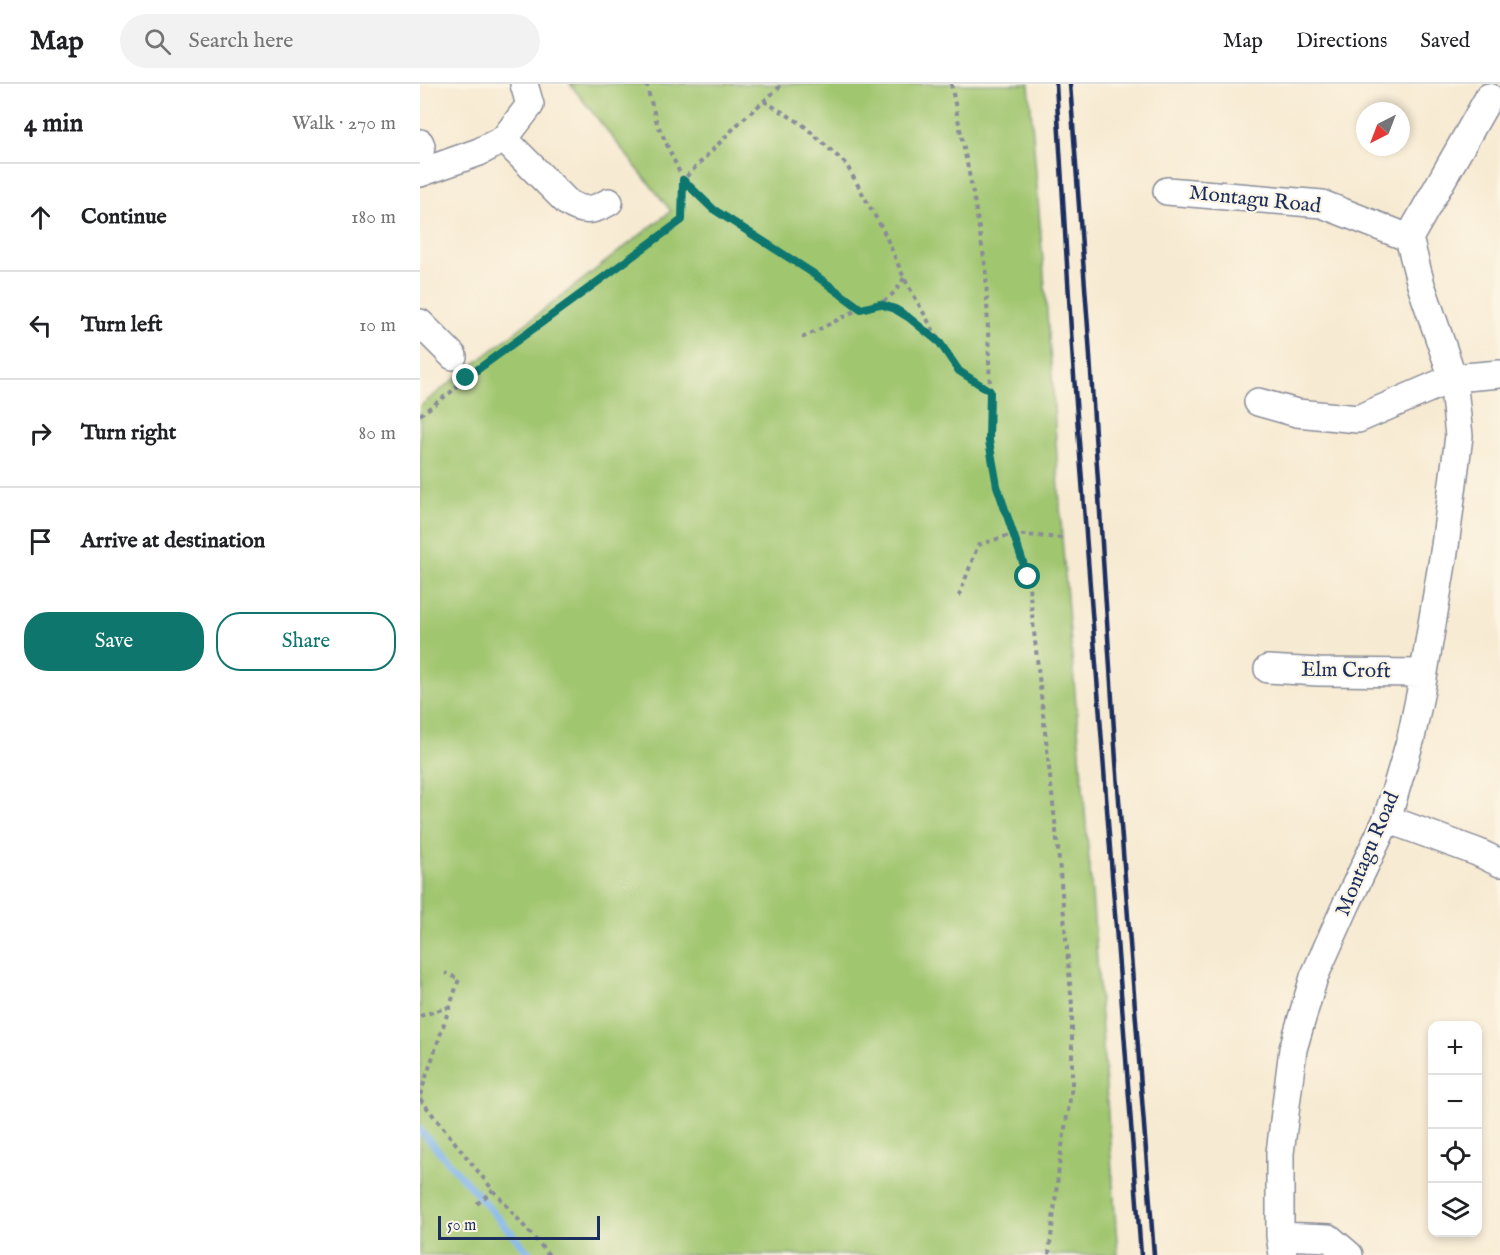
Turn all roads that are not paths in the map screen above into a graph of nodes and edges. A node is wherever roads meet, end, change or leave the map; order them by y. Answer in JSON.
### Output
{"nodes":[{"id":1,"x":524,"y":84,"type":"edge"},
{"id":2,"x":1487,"y":95,"type":"edge"},
{"id":3,"x":504,"y":139,"type":"junction"},
{"id":4,"x":420,"y":143,"type":"edge"},
{"id":5,"x":420,"y":152,"type":"edge"},
{"id":6,"x":420,"y":173,"type":"edge"},
{"id":7,"x":1167,"y":191,"type":"dead end"},
{"id":8,"x":609,"y":202,"type":"dead end"},
{"id":9,"x":1409,"y":238,"type":"junction"},
{"id":10,"x":420,"y":323,"type":"edge"},
{"id":11,"x":460,"y":367,"type":"road end"},
{"id":12,"x":1500,"y":374,"type":"edge"},
{"id":13,"x":1453,"y":378,"type":"junction"},
{"id":14,"x":1258,"y":402,"type":"dead end"},
{"id":15,"x":1268,"y":669,"type":"dead end"},
{"id":16,"x":1424,"y":673,"type":"junction"},
{"id":17,"x":1388,"y":819,"type":"junction"},
{"id":18,"x":1500,"y":863,"type":"edge"},
{"id":19,"x":1282,"y":1246,"type":"edge"},
{"id":20,"x":1349,"y":1255,"type":"edge"}],
"edges":[{"from":1,"to":3,"type":"street"},
{"from":2,"to":9,"type":"street"},
{"from":3,"to":6,"type":"street"},
{"from":3,"to":8,"type":"street"},
{"from":4,"to":5,"type":"street"},
{"from":7,"to":9,"type":"street","name":"Montagu Road"},
{"from":9,"to":13,"type":"street","name":"Montagu Road"},
{"from":10,"to":11,"type":"street"},
{"from":12,"to":13,"type":"street"},
{"from":13,"to":14,"type":"street"},
{"from":13,"to":16,"type":"street","name":"Montagu Road"},
{"from":15,"to":16,"type":"street","name":"Elm Croft"},
{"from":16,"to":17,"type":"street","name":"Montagu Road"},
{"from":17,"to":18,"type":"street"},
{"from":17,"to":19,"type":"street","name":"Montagu Road"},
{"from":19,"to":20,"type":"street"}]}
